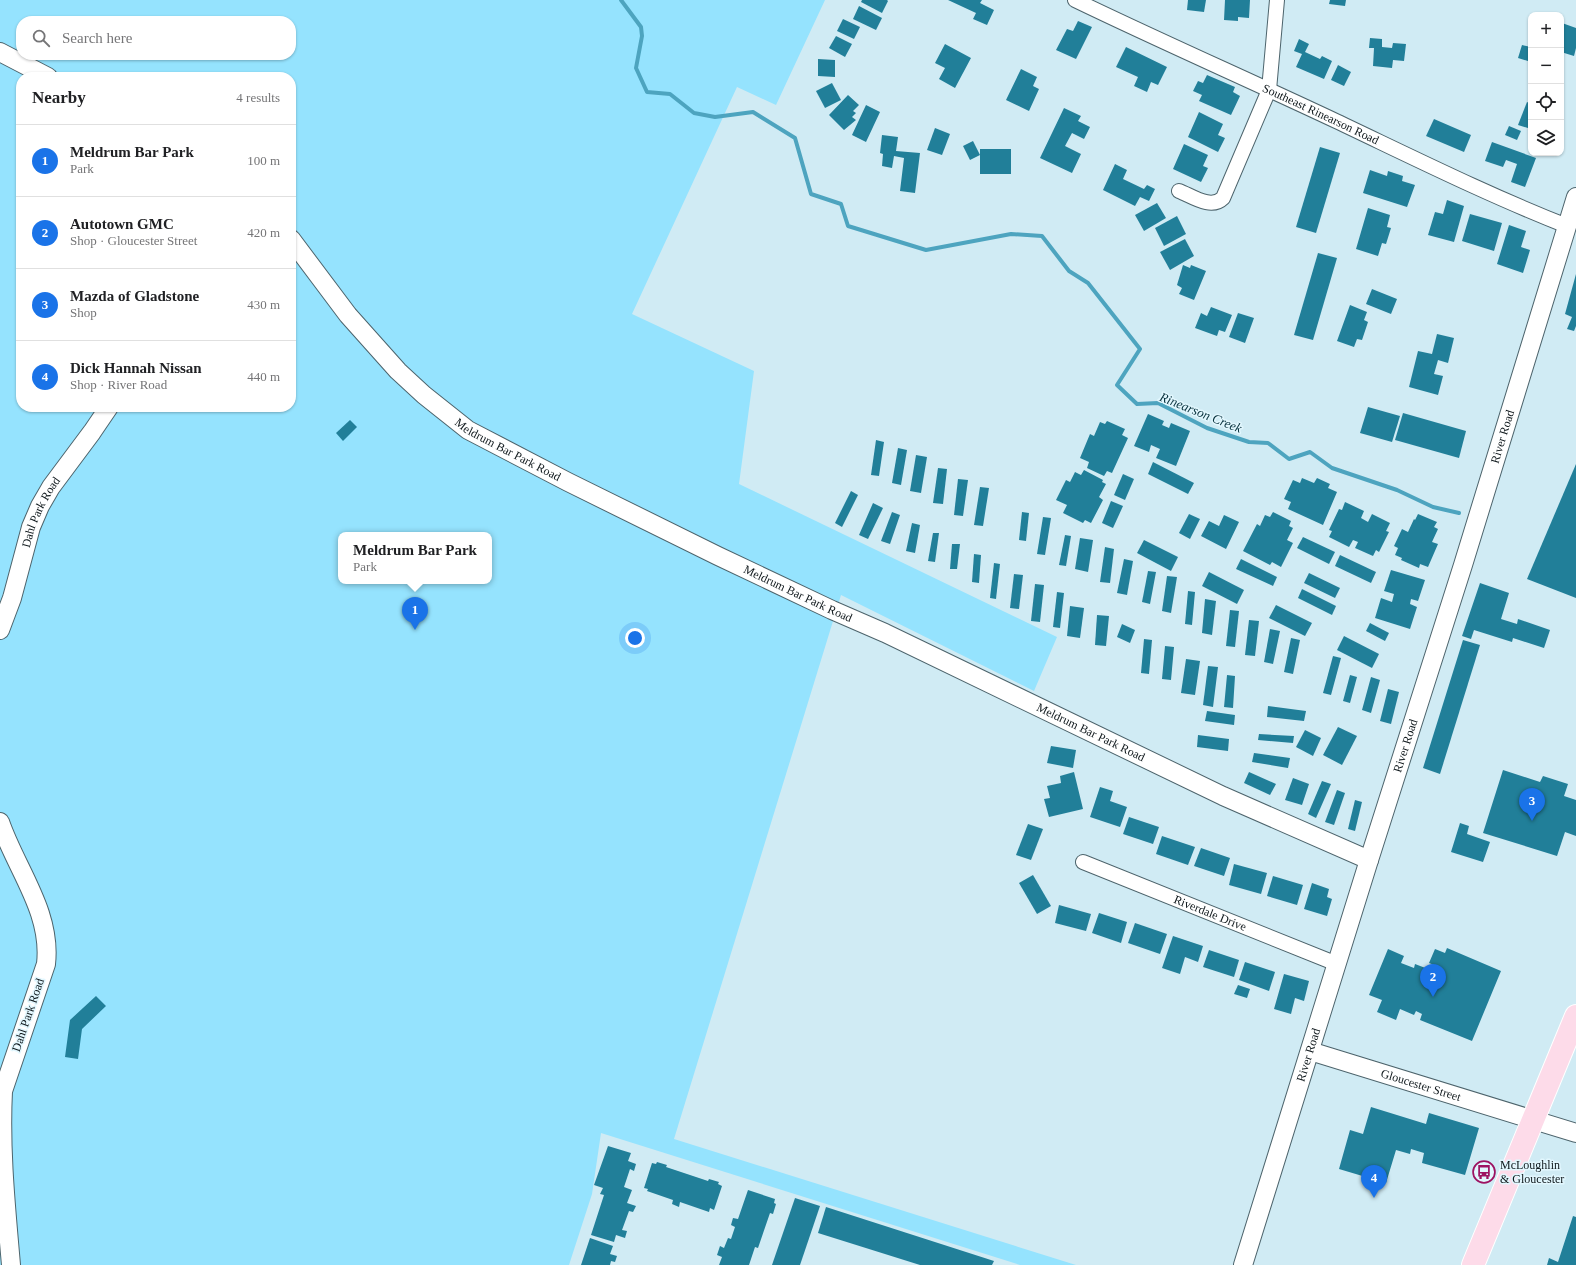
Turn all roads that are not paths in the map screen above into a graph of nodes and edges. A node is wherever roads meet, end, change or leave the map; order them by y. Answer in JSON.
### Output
{"nodes":[{"id":1,"x":1075,"y":0,"type":"edge"},
{"id":2,"x":1277,"y":0,"type":"edge"},
{"id":3,"x":0,"y":52,"type":"edge"},
{"id":4,"x":38,"y":72,"type":"edge"},
{"id":5,"x":1269,"y":90,"type":"junction"},
{"id":6,"x":1179,"y":191,"type":"dead end"},
{"id":7,"x":1576,"y":197,"type":"edge"},
{"id":8,"x":1567,"y":226,"type":"junction"},
{"id":9,"x":296,"y":246,"type":"edge"},
{"id":10,"x":106,"y":412,"type":"edge"},
{"id":11,"x":0,"y":630,"type":"edge"},
{"id":12,"x":0,"y":822,"type":"edge"},
{"id":13,"x":1369,"y":860,"type":"junction"},
{"id":14,"x":1083,"y":862,"type":"dead end"},
{"id":15,"x":1337,"y":964,"type":"junction"},
{"id":16,"x":1576,"y":1016,"type":"edge"},
{"id":17,"x":1310,"y":1051,"type":"junction"},
{"id":18,"x":1533,"y":1120,"type":"junction"},
{"id":19,"x":1576,"y":1133,"type":"edge"},
{"id":20,"x":11,"y":1265,"type":"edge"},
{"id":21,"x":1243,"y":1265,"type":"edge"},
{"id":22,"x":1473,"y":1265,"type":"edge"}],
"edges":[{"from":1,"to":5,"type":"street","name":"Southeast Rinearson Road"},
{"from":2,"to":5,"type":"street"},
{"from":3,"to":4,"type":"street"},
{"from":5,"to":6,"type":"street"},
{"from":5,"to":8,"type":"street","name":"Southeast Rinearson Road"},
{"from":7,"to":8,"type":"street","name":"River Road"},
{"from":8,"to":13,"type":"street","name":"River Road"},
{"from":9,"to":13,"type":"street","name":"Meldrum Bar Park Road"},
{"from":10,"to":11,"type":"street","name":"Dahl Park Road"},
{"from":12,"to":20,"type":"street","name":"Dahl Park Road"},
{"from":13,"to":15,"type":"street","name":"River Road"},
{"from":14,"to":15,"type":"street","name":"Riverdale Drive"},
{"from":15,"to":17,"type":"street","name":"River Road"},
{"from":16,"to":18,"type":"main road"},
{"from":17,"to":18,"type":"street","name":"Gloucester Street"},
{"from":17,"to":21,"type":"street","name":"River Road"},
{"from":18,"to":19,"type":"street","name":"Gloucester Street"},
{"from":18,"to":22,"type":"main road"}]}
